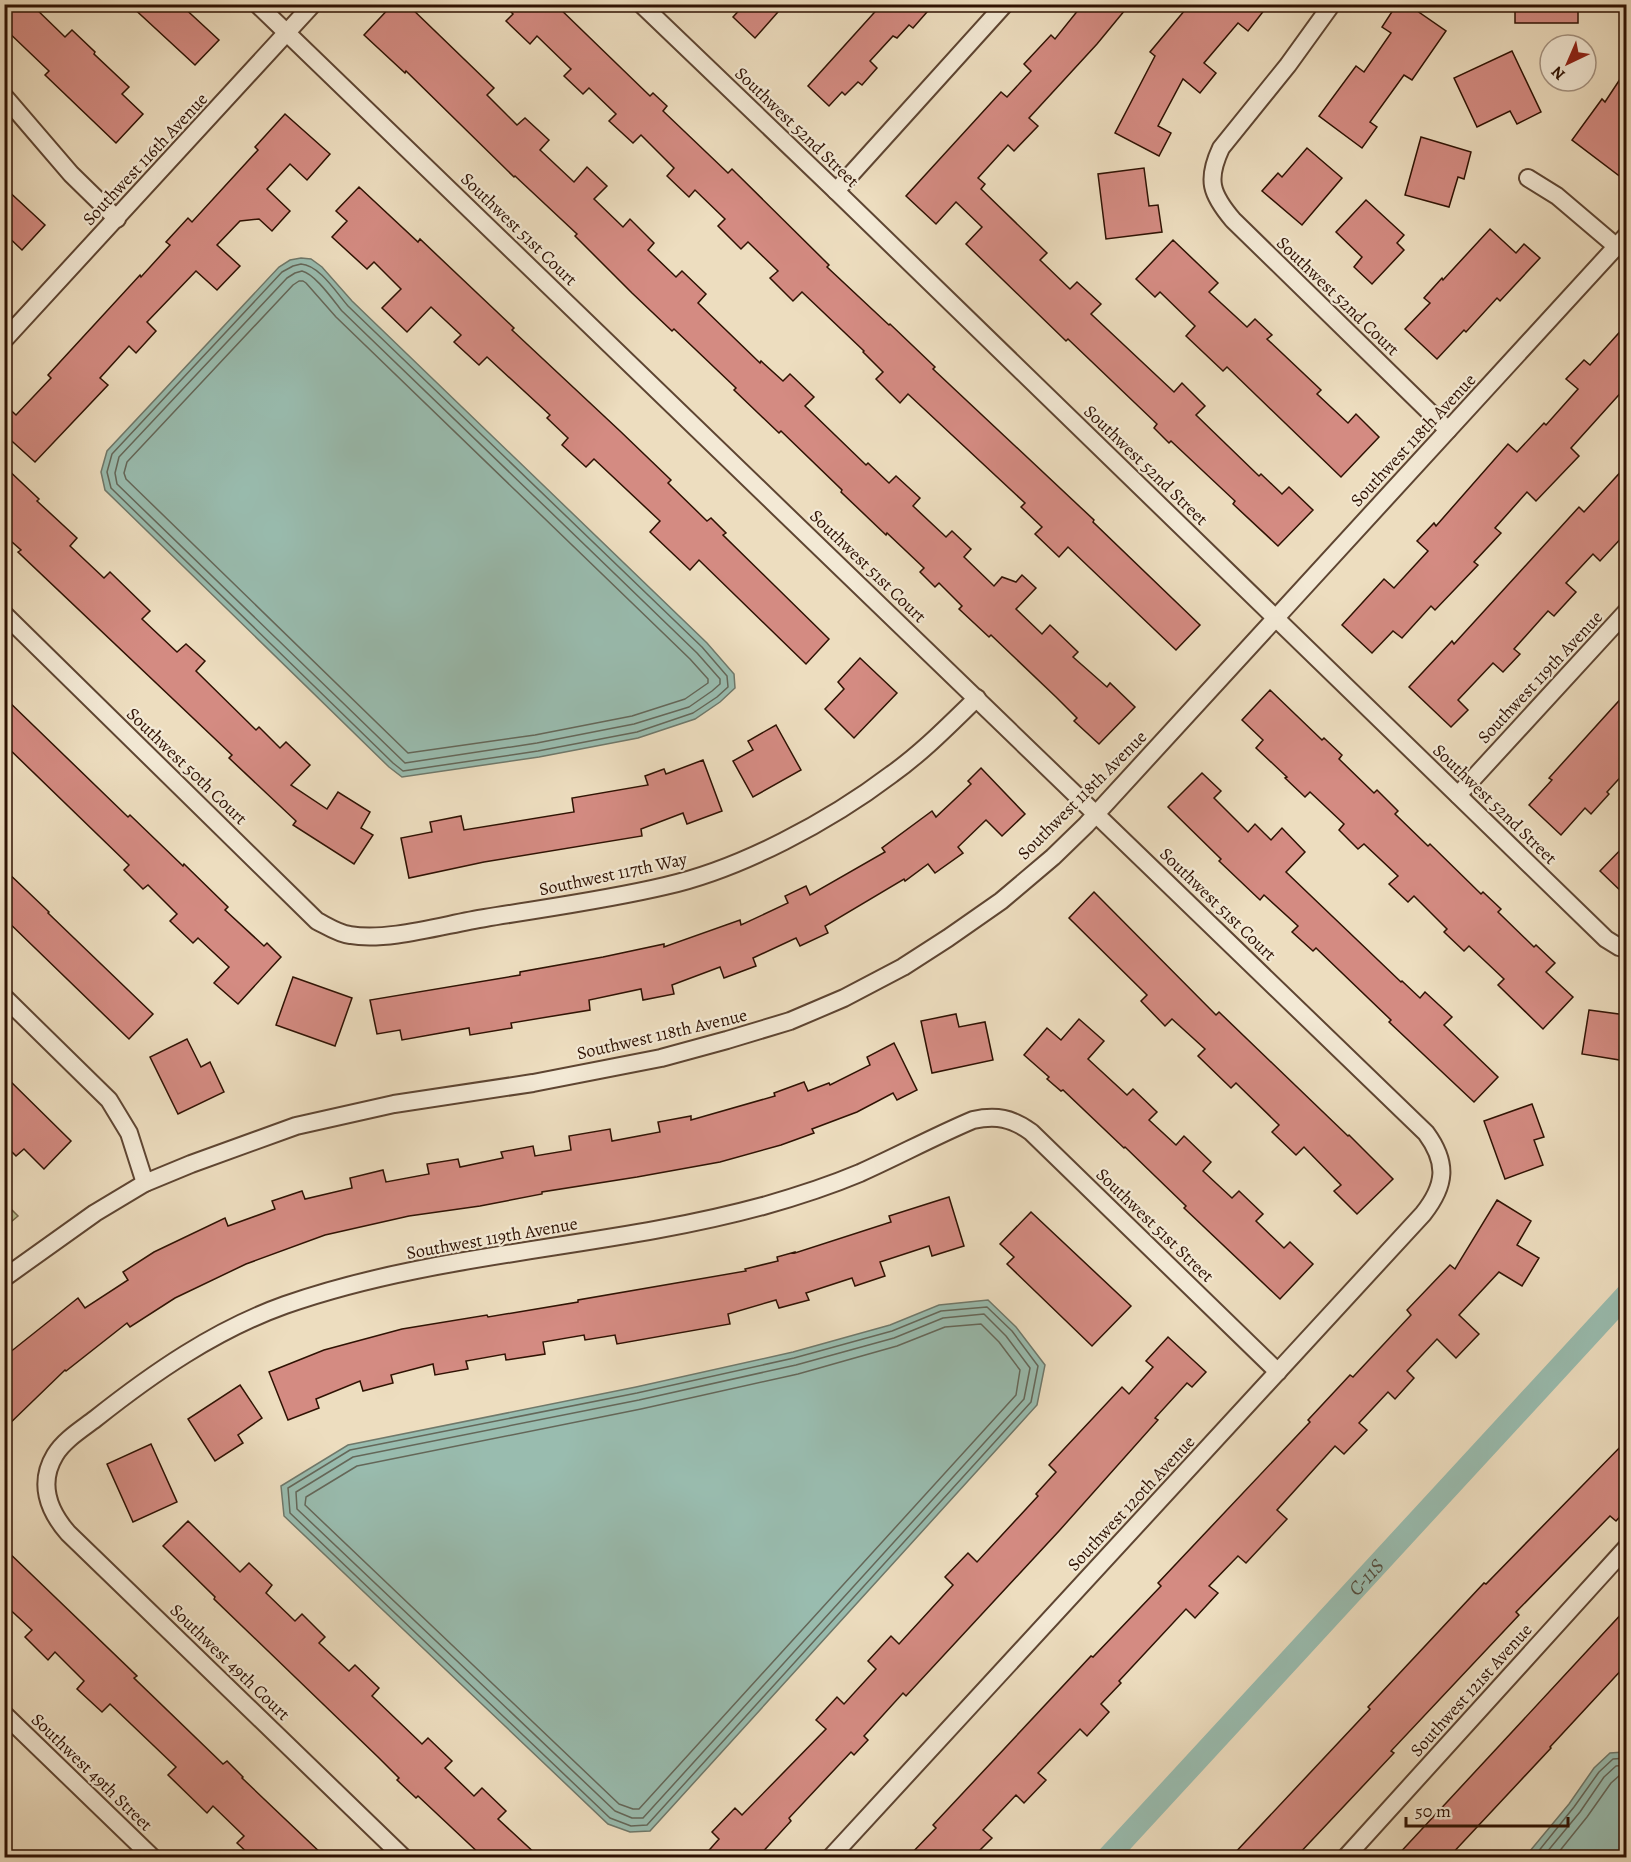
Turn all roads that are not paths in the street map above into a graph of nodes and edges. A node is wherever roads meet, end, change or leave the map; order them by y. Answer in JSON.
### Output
{"nodes":[{"id":1,"x":257,"y":4,"type":"edge"},
{"id":2,"x":313,"y":4,"type":"edge"},
{"id":3,"x":1005,"y":4,"type":"edge"},
{"id":4,"x":1332,"y":4,"type":"edge"},
{"id":5,"x":651,"y":8,"type":"edge"},
{"id":6,"x":288,"y":33,"type":"junction"},
{"id":7,"x":4,"y":96,"type":"edge"},
{"id":8,"x":1528,"y":178,"type":"dead end"},
{"id":9,"x":836,"y":191,"type":"junction"},
{"id":10,"x":117,"y":219,"type":"junction"},
{"id":11,"x":1622,"y":242,"type":"edge"},
{"id":12,"x":4,"y":340,"type":"edge"},
{"id":13,"x":1449,"y":430,"type":"junction"},
{"id":14,"x":1626,"y":612,"type":"edge"},
{"id":15,"x":4,"y":614,"type":"edge"},
{"id":16,"x":1276,"y":618,"type":"junction"},
{"id":17,"x":977,"y":699,"type":"junction"},
{"id":18,"x":1458,"y":795,"type":"junction"},
{"id":19,"x":1096,"y":814,"type":"junction"},
{"id":20,"x":349,"y":935,"type":"joint"},
{"id":21,"x":1626,"y":949,"type":"edge"},
{"id":22,"x":4,"y":997,"type":"edge"},
{"id":23,"x":998,"y":1117,"type":"joint"},
{"id":24,"x":1441,"y":1164,"type":"joint"},
{"id":25,"x":146,"y":1183,"type":"junction"},
{"id":26,"x":4,"y":1278,"type":"edge"},
{"id":27,"x":1278,"y":1372,"type":"junction"},
{"id":28,"x":46,"y":1485,"type":"joint"},
{"id":29,"x":1623,"y":1558,"type":"edge"},
{"id":30,"x":4,"y":1714,"type":"edge"},
{"id":31,"x":153,"y":1857,"type":"edge"},
{"id":32,"x":404,"y":1857,"type":"edge"},
{"id":33,"x":830,"y":1857,"type":"edge"},
{"id":34,"x":1345,"y":1857,"type":"edge"}],
"edges":[{"from":1,"to":6,"type":"street","name":"Southwest 51st Court"},
{"from":2,"to":6,"type":"street","name":"Southwest 116th Avenue"},
{"from":3,"to":9,"type":"street"},
{"from":4,"to":13,"type":"street","name":"Southwest 52nd Court"},
{"from":5,"to":9,"type":"street","name":"Southwest 52nd Street"},
{"from":6,"to":10,"type":"street","name":"Southwest 116th Avenue"},
{"from":6,"to":17,"type":"street","name":"Southwest 51st Court"},
{"from":7,"to":10,"type":"street"},
{"from":8,"to":11,"type":"street"},
{"from":9,"to":16,"type":"street","name":"Southwest 52nd Street"},
{"from":10,"to":12,"type":"street","name":"Southwest 116th Avenue"},
{"from":11,"to":13,"type":"street","name":"Southwest 118th Avenue"},
{"from":13,"to":16,"type":"street","name":"Southwest 118th Avenue"},
{"from":14,"to":18,"type":"street","name":"Southwest 119th Avenue"},
{"from":15,"to":20,"type":"street","name":"Southwest 50th Court"},
{"from":16,"to":18,"type":"street","name":"Southwest 52nd Street"},
{"from":16,"to":19,"type":"street","name":"Southwest 118th Avenue"},
{"from":17,"to":19,"type":"street","name":"Southwest 51st Court"},
{"from":17,"to":20,"type":"street","name":"Southwest 117th Way"},
{"from":18,"to":21,"type":"street","name":"Southwest 52nd Street"},
{"from":19,"to":24,"type":"street","name":"Southwest 51st Court"},
{"from":19,"to":25,"type":"street","name":"Southwest 118th Avenue"},
{"from":22,"to":25,"type":"street"},
{"from":23,"to":27,"type":"street","name":"Southwest 51st Street"},
{"from":23,"to":28,"type":"street","name":"Southwest 119th Avenue"},
{"from":24,"to":27,"type":"street","name":"Southwest 120th Avenue"},
{"from":25,"to":26,"type":"street","name":"Southwest 118th Avenue"},
{"from":27,"to":33,"type":"street","name":"Southwest 120th Avenue"},
{"from":28,"to":32,"type":"street","name":"Southwest 49th Court"},
{"from":29,"to":34,"type":"street","name":"Southwest 121st Avenue"},
{"from":30,"to":31,"type":"street","name":"Southwest 49th Street"}]}
